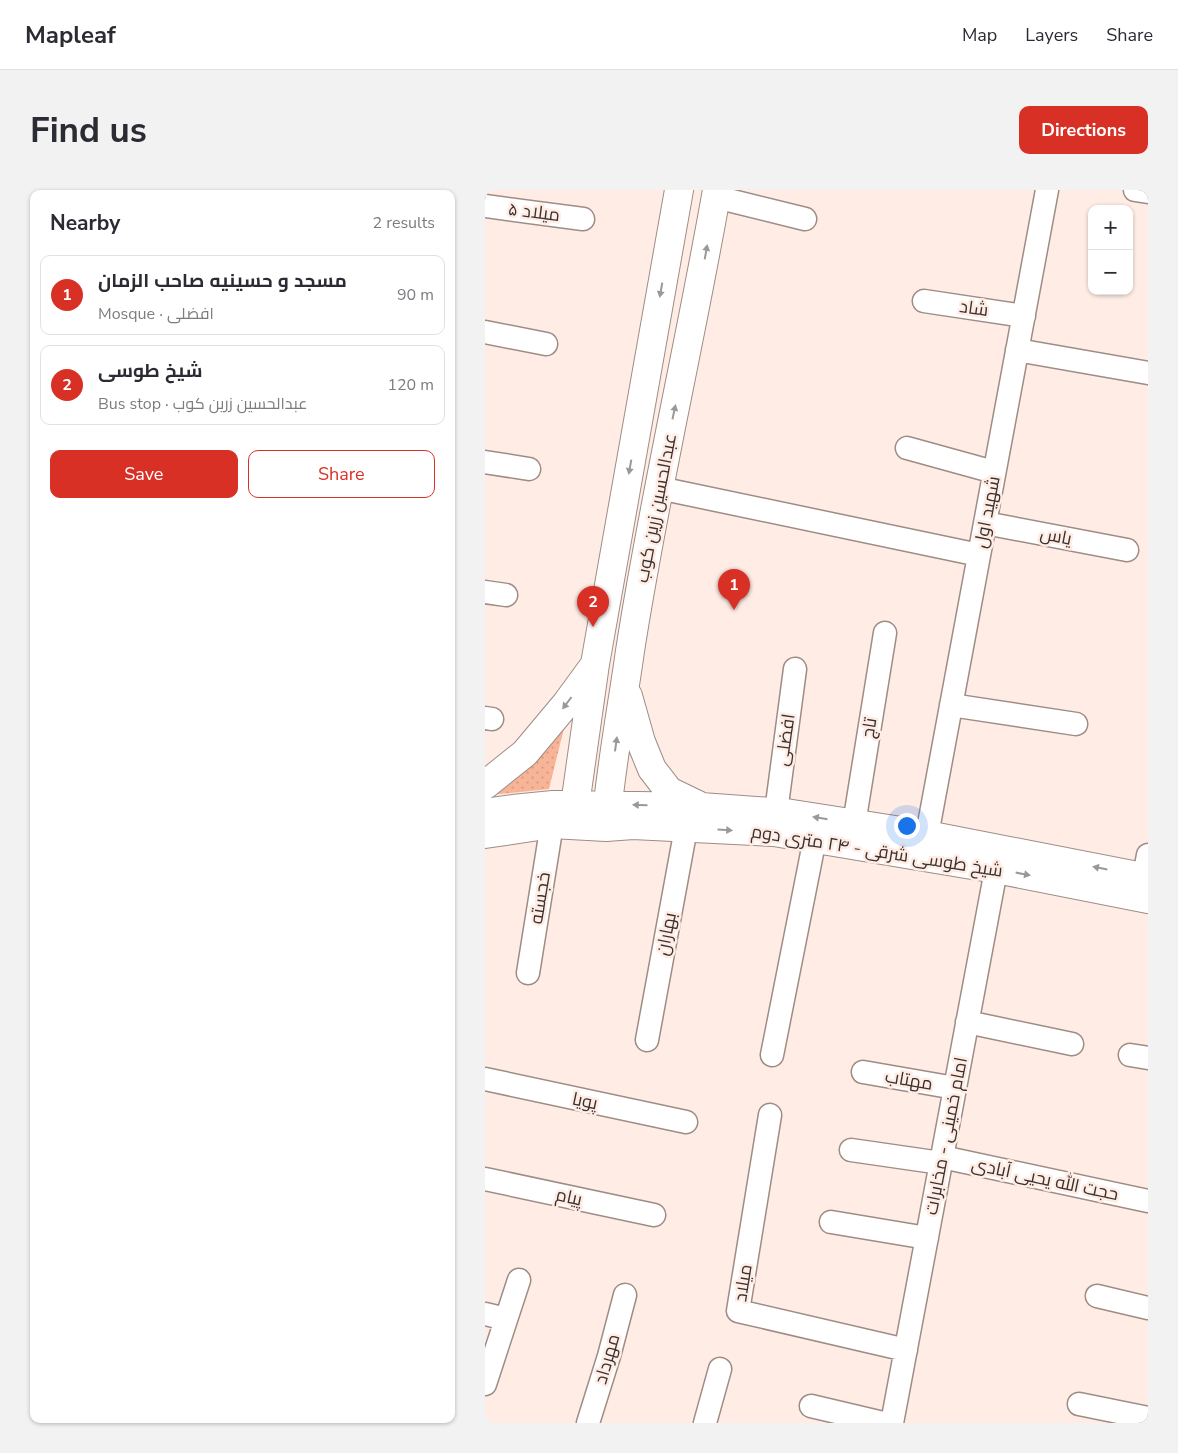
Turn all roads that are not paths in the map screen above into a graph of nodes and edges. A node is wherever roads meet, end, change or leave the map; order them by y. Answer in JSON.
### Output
{"nodes":[{"id":1,"x":679,"y":190,"type":"edge"},
{"id":2,"x":1047,"y":190,"type":"edge"},
{"id":3,"x":1135,"y":190,"type":"edge"},
{"id":4,"x":1148,"y":192,"type":"edge"},
{"id":5,"x":717,"y":194,"type":"edge"},
{"id":6,"x":485,"y":206,"type":"edge"},
{"id":7,"x":583,"y":219,"type":"dead end"},
{"id":8,"x":805,"y":219,"type":"dead end"},
{"id":9,"x":924,"y":301,"type":"dead end"},
{"id":10,"x":1024,"y":316,"type":"junction"},
{"id":11,"x":485,"y":332,"type":"edge"},
{"id":12,"x":546,"y":344,"type":"dead end"},
{"id":13,"x":1017,"y":350,"type":"junction"},
{"id":14,"x":1148,"y":373,"type":"edge"},
{"id":15,"x":907,"y":448,"type":"dead end"},
{"id":16,"x":485,"y":462,"type":"edge"},
{"id":17,"x":529,"y":469,"type":"dead end"},
{"id":18,"x":995,"y":472,"type":"junction"},
{"id":19,"x":659,"y":488,"type":"junction"},
{"id":20,"x":985,"y":523,"type":"junction"},
{"id":21,"x":1127,"y":550,"type":"dead end"},
{"id":22,"x":979,"y":555,"type":"junction"},
{"id":23,"x":885,"y":633,"type":"dead end"},
{"id":24,"x":631,"y":650,"type":"junction"},
{"id":25,"x":597,"y":651,"type":"junction"},
{"id":26,"x":795,"y":669,"type":"dead end"},
{"id":27,"x":625,"y":686,"type":"junction"},
{"id":28,"x":951,"y":705,"type":"junction"},
{"id":29,"x":1076,"y":724,"type":"dead end"},
{"id":30,"x":485,"y":785,"type":"edge"},
{"id":31,"x":776,"y":812,"type":"junction"},
{"id":32,"x":485,"y":813,"type":"edge"},
{"id":33,"x":607,"y":816,"type":"junction"},
{"id":34,"x":694,"y":817,"type":"junction"},
{"id":35,"x":568,"y":818,"type":"junction"},
{"id":36,"x":854,"y":824,"type":"junction"},
{"id":37,"x":485,"y":834,"type":"edge"},
{"id":38,"x":927,"y":835,"type":"junction"},
{"id":39,"x":815,"y":838,"type":"junction"},
{"id":40,"x":998,"y":858,"type":"junction"},
{"id":41,"x":1147,"y":877,"type":"edge"},
{"id":42,"x":528,"y":972,"type":"dead end"},
{"id":43,"x":967,"y":1022,"type":"junction"},
{"id":44,"x":647,"y":1040,"type":"dead end"},
{"id":45,"x":1072,"y":1044,"type":"dead end"},
{"id":46,"x":773,"y":1055,"type":"dead end"},
{"id":47,"x":863,"y":1072,"type":"dead end"},
{"id":48,"x":485,"y":1079,"type":"edge"},
{"id":49,"x":955,"y":1088,"type":"junction"},
{"id":50,"x":770,"y":1115,"type":"dead end"},
{"id":51,"x":686,"y":1122,"type":"dead end"},
{"id":52,"x":851,"y":1150,"type":"dead end"},
{"id":53,"x":941,"y":1160,"type":"junction"},
{"id":54,"x":485,"y":1179,"type":"edge"},
{"id":55,"x":1148,"y":1201,"type":"edge"},
{"id":56,"x":654,"y":1215,"type":"dead end"},
{"id":57,"x":831,"y":1222,"type":"dead end"},
{"id":58,"x":927,"y":1238,"type":"junction"},
{"id":59,"x":519,"y":1280,"type":"dead end"},
{"id":60,"x":625,"y":1295,"type":"dead end"},
{"id":61,"x":1097,"y":1296,"type":"dead end"},
{"id":62,"x":1148,"y":1308,"type":"edge"},
{"id":63,"x":496,"y":1316,"type":"edge"},
{"id":64,"x":906,"y":1350,"type":"junction"},
{"id":65,"x":719,"y":1370,"type":"dead end"},
{"id":66,"x":485,"y":1384,"type":"edge"},
{"id":67,"x":1079,"y":1404,"type":"dead end"},
{"id":68,"x":811,"y":1406,"type":"dead end"},
{"id":69,"x":1148,"y":1418,"type":"edge"},
{"id":70,"x":588,"y":1423,"type":"edge"},
{"id":71,"x":705,"y":1423,"type":"edge"},
{"id":72,"x":883,"y":1423,"type":"edge"},
{"id":73,"x":892,"y":1423,"type":"edge"}],
"edges":[{"from":1,"to":25,"type":"main road","name":"عبدالحسین زرین کوب","one_way":true},
{"from":2,"to":10,"type":"street","name":"شهید اول"},
{"from":3,"to":4,"type":"street"},
{"from":5,"to":8,"type":"street"},
{"from":19,"to":5,"type":"main road","name":"عبدالحسین زرین کوب","one_way":true},
{"from":6,"to":7,"type":"street","name":"میلاد ۵"},
{"from":9,"to":10,"type":"street","name":"شاد"},
{"from":10,"to":13,"type":"street","name":"شهید اول"},
{"from":11,"to":12,"type":"street"},
{"from":13,"to":14,"type":"street"},
{"from":13,"to":18,"type":"street","name":"شهید اول"},
{"from":15,"to":18,"type":"street"},
{"from":16,"to":17,"type":"street"},
{"from":18,"to":20,"type":"street","name":"شهید اول"},
{"from":19,"to":22,"type":"street"},
{"from":19,"to":24,"type":"main road","name":"عبدالحسین زرین کوب"},
{"from":20,"to":21,"type":"street","name":"یاس"},
{"from":20,"to":22,"type":"street","name":"شهید اول"},
{"from":22,"to":28,"type":"street","name":"شهید اول"},
{"from":23,"to":36,"type":"street","name":"تاج"},
{"from":24,"to":25,"type":"main road"},
{"from":24,"to":27,"type":"main road","name":"عبدالحسین زرین کوب"},
{"from":25,"to":30,"type":"main road","one_way":true},
{"from":25,"to":35,"type":"main road","name":"عبدالحسین زرین کوب"},
{"from":26,"to":31,"type":"street","name":"افضلی"},
{"from":33,"to":27,"type":"main road","name":"عبدالحسین زرین کوب","one_way":true},
{"from":27,"to":34,"type":"main road"},
{"from":28,"to":29,"type":"street"},
{"from":28,"to":38,"type":"street","name":"شهید اول"},
{"from":31,"to":34,"type":"main road","name":"شیخ طوسی شرقی - ۲۴ متری دوم"},
{"from":36,"to":31,"type":"main road","name":"شیخ طوسی شرقی - ۲۴ متری دوم","one_way":true},
{"from":32,"to":35,"type":"main road","name":"شیخ طوسی شرقی - ۲۴ متری دوم"},
{"from":33,"to":34,"type":"main road","name":"شیخ طوسی شرقی - ۲۴ متری دوم"},
{"from":33,"to":35,"type":"main road","name":"شیخ طوسی شرقی - ۲۴ متری دوم"},
{"from":34,"to":39,"type":"main road","name":"شیخ طوسی شرقی - ۲۴ متری دوم","one_way":true},
{"from":34,"to":44,"type":"street","name":"بهاران"},
{"from":35,"to":37,"type":"main road","name":"شیخ طوسی شرقی - ۲۴ متری دوم"},
{"from":35,"to":42,"type":"street","name":"خجسته"},
{"from":36,"to":38,"type":"main road","name":"شیخ طوسی شرقی - ۲۴ متری دوم"},
{"from":38,"to":40,"type":"main road","name":"شیخ طوسی شرقی - ۲۴ متری دوم"},
{"from":39,"to":40,"type":"main road","name":"شیخ طوسی شرقی - ۲۴ متری دوم"},
{"from":39,"to":46,"type":"street"},
{"from":40,"to":41,"type":"main road","name":"شیخ طوسی شرقی - ۲۴ متری دوم"},
{"from":40,"to":43,"type":"street","name":"امام خمینی - مخابرات"},
{"from":43,"to":45,"type":"street"},
{"from":43,"to":49,"type":"street","name":"امام خمینی - مخابرات"},
{"from":47,"to":49,"type":"street","name":"مهتاب"},
{"from":48,"to":51,"type":"street","name":"پویا"},
{"from":49,"to":53,"type":"street","name":"امام خمینی - مخابرات"},
{"from":50,"to":64,"type":"street","name":"میلاد"},
{"from":52,"to":53,"type":"street","name":"حجت الله یحیی آبادی"},
{"from":53,"to":55,"type":"street","name":"حجت الله یحیی آبادی"},
{"from":53,"to":58,"type":"street","name":"امام خمینی - مخابرات"},
{"from":54,"to":56,"type":"street","name":"پیام"},
{"from":57,"to":58,"type":"street"},
{"from":58,"to":64,"type":"street","name":"امام خمینی - مخابرات"},
{"from":59,"to":63,"type":"street"},
{"from":60,"to":70,"type":"street","name":"مهرداد"},
{"from":61,"to":62,"type":"street"},
{"from":63,"to":66,"type":"street"},
{"from":64,"to":73,"type":"street","name":"امام خمینی - مخابرات"},
{"from":65,"to":71,"type":"street"},
{"from":67,"to":69,"type":"street"},
{"from":68,"to":72,"type":"street"}]}
